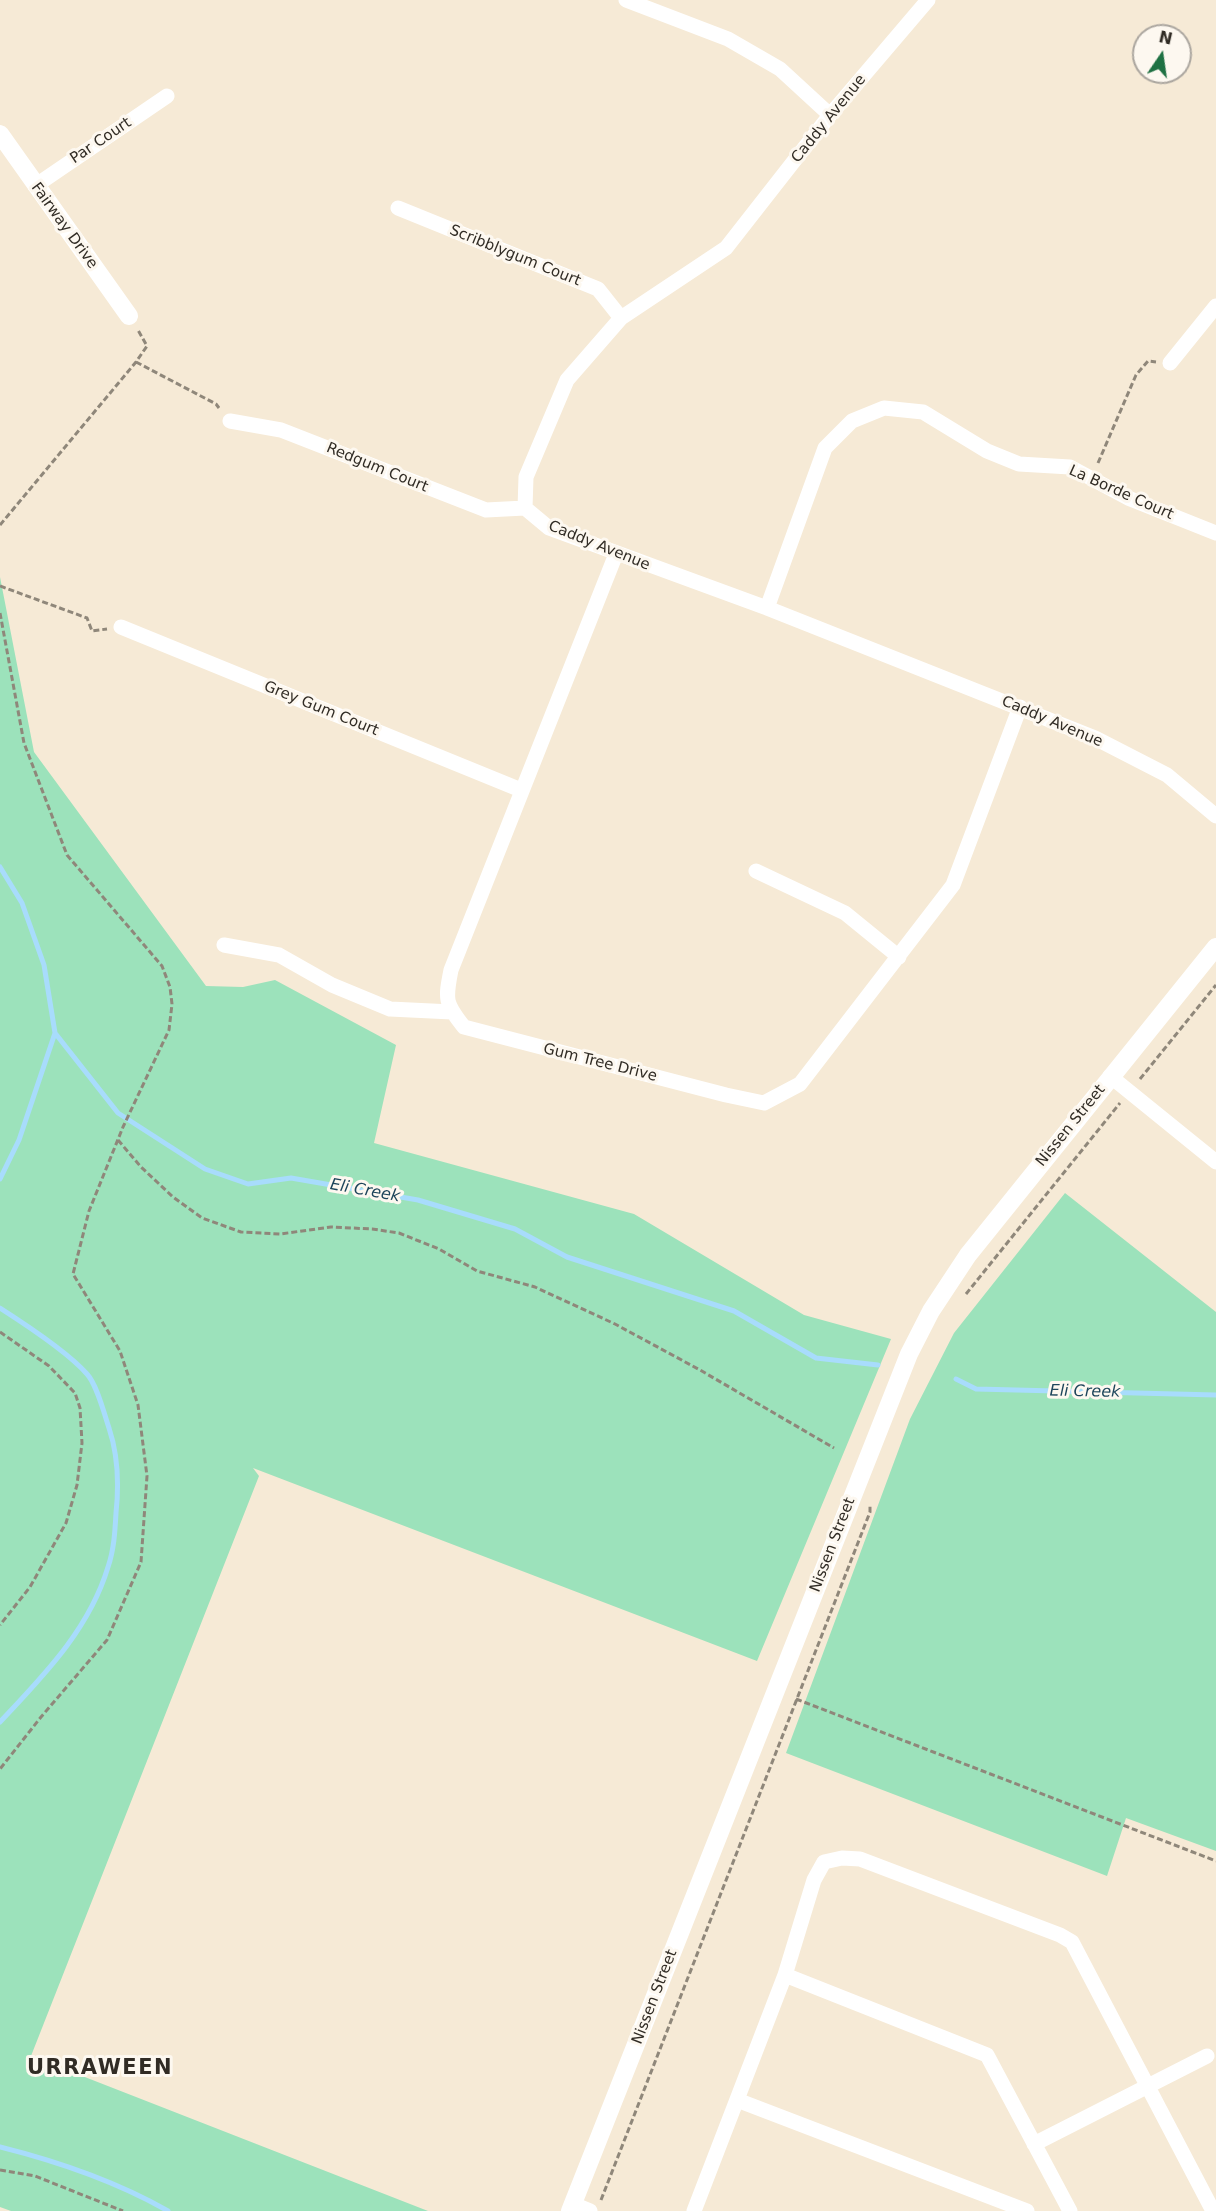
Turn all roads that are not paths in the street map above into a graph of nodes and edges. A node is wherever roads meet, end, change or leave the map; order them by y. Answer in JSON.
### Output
{"nodes":[{"id":1,"x":626,"y":0,"type":"edge"},
{"id":2,"x":928,"y":0,"type":"edge"},
{"id":3,"x":167,"y":96,"type":"dead end"},
{"id":4,"x":830,"y":115,"type":"junction"},
{"id":5,"x":0,"y":134,"type":"edge"},
{"id":6,"x":35,"y":186,"type":"junction"},
{"id":7,"x":398,"y":208,"type":"dead end"},
{"id":8,"x":1216,"y":306,"type":"edge"},
{"id":9,"x":129,"y":316,"type":"road end"},
{"id":10,"x":621,"y":318,"type":"junction"},
{"id":11,"x":1170,"y":363,"type":"road end"},
{"id":12,"x":230,"y":422,"type":"road end"},
{"id":13,"x":525,"y":508,"type":"junction"},
{"id":14,"x":1216,"y":533,"type":"edge"},
{"id":15,"x":616,"y":554,"type":"junction"},
{"id":16,"x":767,"y":608,"type":"junction"},
{"id":17,"x":121,"y":627,"type":"road end"},
{"id":18,"x":1020,"y":707,"type":"junction"},
{"id":19,"x":521,"y":790,"type":"junction"},
{"id":20,"x":1216,"y":816,"type":"edge"},
{"id":21,"x":756,"y":871,"type":"dead end"},
{"id":22,"x":224,"y":945,"type":"dead end"},
{"id":23,"x":1216,"y":947,"type":"edge"},
{"id":24,"x":899,"y":957,"type":"junction"},
{"id":25,"x":452,"y":1012,"type":"junction"},
{"id":26,"x":1110,"y":1076,"type":"junction"},
{"id":27,"x":1216,"y":1162,"type":"edge"},
{"id":28,"x":785,"y":1976,"type":"junction"},
{"id":29,"x":1207,"y":2056,"type":"dead end"},
{"id":30,"x":1148,"y":2085,"type":"junction"},
{"id":31,"x":737,"y":2100,"type":"junction"},
{"id":32,"x":1034,"y":2144,"type":"junction"},
{"id":33,"x":583,"y":2207,"type":"edge"},
{"id":34,"x":1064,"y":2209,"type":"edge"},
{"id":35,"x":694,"y":2211,"type":"edge"},
{"id":36,"x":1026,"y":2211,"type":"edge"},
{"id":37,"x":1213,"y":2211,"type":"edge"}],
"edges":[{"from":1,"to":4,"type":"street"},
{"from":2,"to":4,"type":"street","name":"Caddy Avenue"},
{"from":3,"to":6,"type":"street","name":"Par Court"},
{"from":4,"to":10,"type":"street","name":"Caddy Avenue"},
{"from":5,"to":6,"type":"street","name":"Fairway Drive"},
{"from":6,"to":9,"type":"street","name":"Fairway Drive"},
{"from":7,"to":10,"type":"street","name":"Scribblygum Court"},
{"from":8,"to":11,"type":"street"},
{"from":10,"to":13,"type":"street","name":"Caddy Avenue"},
{"from":12,"to":13,"type":"street","name":"Redgum Court"},
{"from":13,"to":15,"type":"street","name":"Caddy Avenue"},
{"from":14,"to":16,"type":"street","name":"La Borde Court"},
{"from":15,"to":16,"type":"street","name":"Caddy Avenue"},
{"from":15,"to":19,"type":"street"},
{"from":16,"to":18,"type":"street","name":"Caddy Avenue"},
{"from":17,"to":19,"type":"street","name":"Grey Gum Court"},
{"from":18,"to":20,"type":"street","name":"Caddy Avenue"},
{"from":18,"to":24,"type":"street","name":"Gum Tree Drive"},
{"from":19,"to":25,"type":"street"},
{"from":21,"to":24,"type":"street"},
{"from":22,"to":25,"type":"street"},
{"from":23,"to":26,"type":"street","name":"Nissen Street"},
{"from":24,"to":25,"type":"street","name":"Gum Tree Drive"},
{"from":26,"to":27,"type":"street"},
{"from":26,"to":33,"type":"street","name":"Nissen Street"},
{"from":28,"to":30,"type":"street"},
{"from":28,"to":31,"type":"street"},
{"from":28,"to":32,"type":"street"},
{"from":29,"to":30,"type":"street"},
{"from":30,"to":32,"type":"street"},
{"from":30,"to":37,"type":"street"},
{"from":31,"to":35,"type":"street"},
{"from":31,"to":36,"type":"street"},
{"from":32,"to":34,"type":"street"}]}
